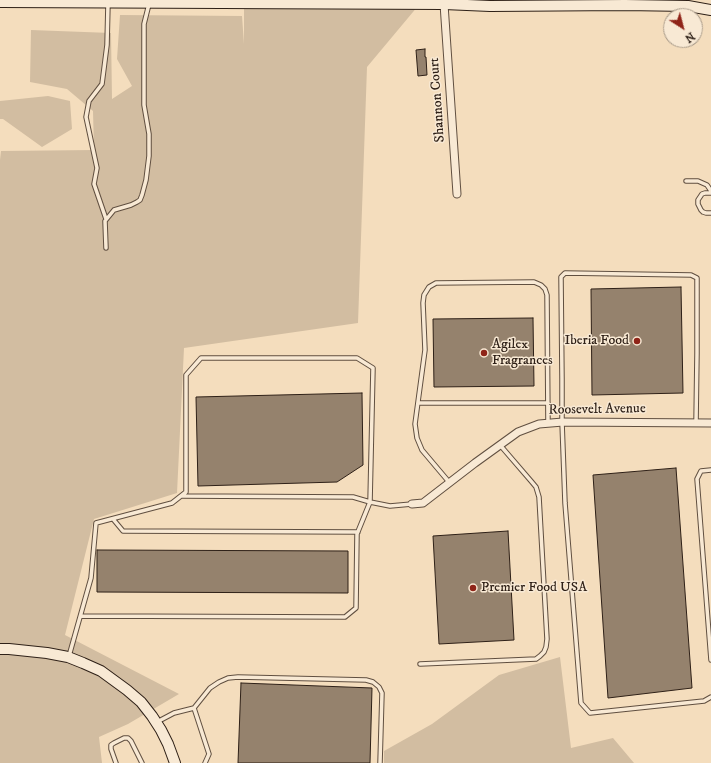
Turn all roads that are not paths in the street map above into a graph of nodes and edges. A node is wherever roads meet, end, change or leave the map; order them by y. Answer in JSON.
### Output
{"nodes":[{"id":1,"x":0,"y":2,"type":"edge"},
{"id":2,"x":112,"y":2,"type":"edge"},
{"id":3,"x":562,"y":2,"type":"edge"},
{"id":4,"x":150,"y":3,"type":"junction"},
{"id":5,"x":444,"y":4,"type":"junction"},
{"id":6,"x":711,"y":10,"type":"edge"},
{"id":7,"x":686,"y":181,"type":"dead end"},
{"id":8,"x":711,"y":192,"type":"edge"},
{"id":9,"x":457,"y":194,"type":"dead end"},
{"id":10,"x":711,"y":213,"type":"edge"},
{"id":11,"x":106,"y":219,"type":"junction"},
{"id":12,"x":106,"y":248,"type":"dead end"},
{"id":13,"x":418,"y":403,"type":"junction"},
{"id":14,"x":548,"y":403,"type":"junction"},
{"id":15,"x":562,"y":422,"type":"junction"},
{"id":16,"x":696,"y":423,"type":"junction"},
{"id":17,"x":711,"y":423,"type":"edge"},
{"id":18,"x":548,"y":424,"type":"junction"},
{"id":19,"x":500,"y":445,"type":"junction"},
{"id":20,"x":711,"y":470,"type":"edge"},
{"id":21,"x":449,"y":482,"type":"junction"},
{"id":22,"x":182,"y":496,"type":"junction"},
{"id":23,"x":370,"y":502,"type":"junction"},
{"id":24,"x":412,"y":504,"type":"joint"},
{"id":25,"x":113,"y":519,"type":"junction"},
{"id":26,"x":358,"y":532,"type":"junction"},
{"id":27,"x":80,"y":616,"type":"junction"},
{"id":28,"x":0,"y":649,"type":"edge"},
{"id":29,"x":68,"y":657,"type":"junction"},
{"id":30,"x":711,"y":660,"type":"edge"},
{"id":31,"x":420,"y":664,"type":"dead end"},
{"id":32,"x":711,"y":698,"type":"edge"},
{"id":33,"x":194,"y":708,"type":"junction"},
{"id":34,"x":156,"y":722,"type":"junction"},
{"id":35,"x":116,"y":763,"type":"edge"},
{"id":36,"x":142,"y":763,"type":"edge"},
{"id":37,"x":175,"y":763,"type":"edge"},
{"id":38,"x":205,"y":763,"type":"edge"},
{"id":39,"x":380,"y":763,"type":"edge"}],
"edges":[{"from":1,"to":2,"type":"street"},
{"from":2,"to":4,"type":"street"},
{"from":2,"to":11,"type":"lane"},
{"from":3,"to":5,"type":"street"},
{"from":3,"to":6,"type":"street"},
{"from":4,"to":5,"type":"street"},
{"from":4,"to":11,"type":"lane"},
{"from":5,"to":9,"type":"street","name":"Shannon Court"},
{"from":7,"to":8,"type":"lane"},
{"from":8,"to":10,"type":"lane"},
{"from":11,"to":12,"type":"lane"},
{"from":13,"to":14,"type":"lane"},
{"from":13,"to":14,"type":"lane"},
{"from":13,"to":21,"type":"lane"},
{"from":14,"to":18,"type":"lane"},
{"from":15,"to":16,"type":"street","name":"Roosevelt Avenue"},
{"from":15,"to":16,"type":"lane"},
{"from":15,"to":18,"type":"street","name":"Roosevelt Avenue"},
{"from":15,"to":32,"type":"lane"},
{"from":16,"to":17,"type":"street","name":"Roosevelt Avenue"},
{"from":18,"to":19,"type":"street","name":"Roosevelt Avenue"},
{"from":19,"to":21,"type":"street","name":"Roosevelt Avenue"},
{"from":19,"to":31,"type":"lane"},
{"from":20,"to":30,"type":"lane"},
{"from":21,"to":24,"type":"street","name":"Roosevelt Avenue"},
{"from":22,"to":23,"type":"lane"},
{"from":22,"to":23,"type":"lane"},
{"from":22,"to":25,"type":"lane"},
{"from":23,"to":24,"type":"lane"},
{"from":23,"to":26,"type":"lane"},
{"from":25,"to":26,"type":"lane"},
{"from":25,"to":27,"type":"lane"},
{"from":26,"to":27,"type":"lane"},
{"from":27,"to":29,"type":"lane"},
{"from":28,"to":29,"type":"street"},
{"from":29,"to":34,"type":"street"},
{"from":33,"to":34,"type":"lane"},
{"from":33,"to":38,"type":"lane"},
{"from":33,"to":39,"type":"lane"},
{"from":34,"to":37,"type":"street"},
{"from":35,"to":36,"type":"lane"}]}
